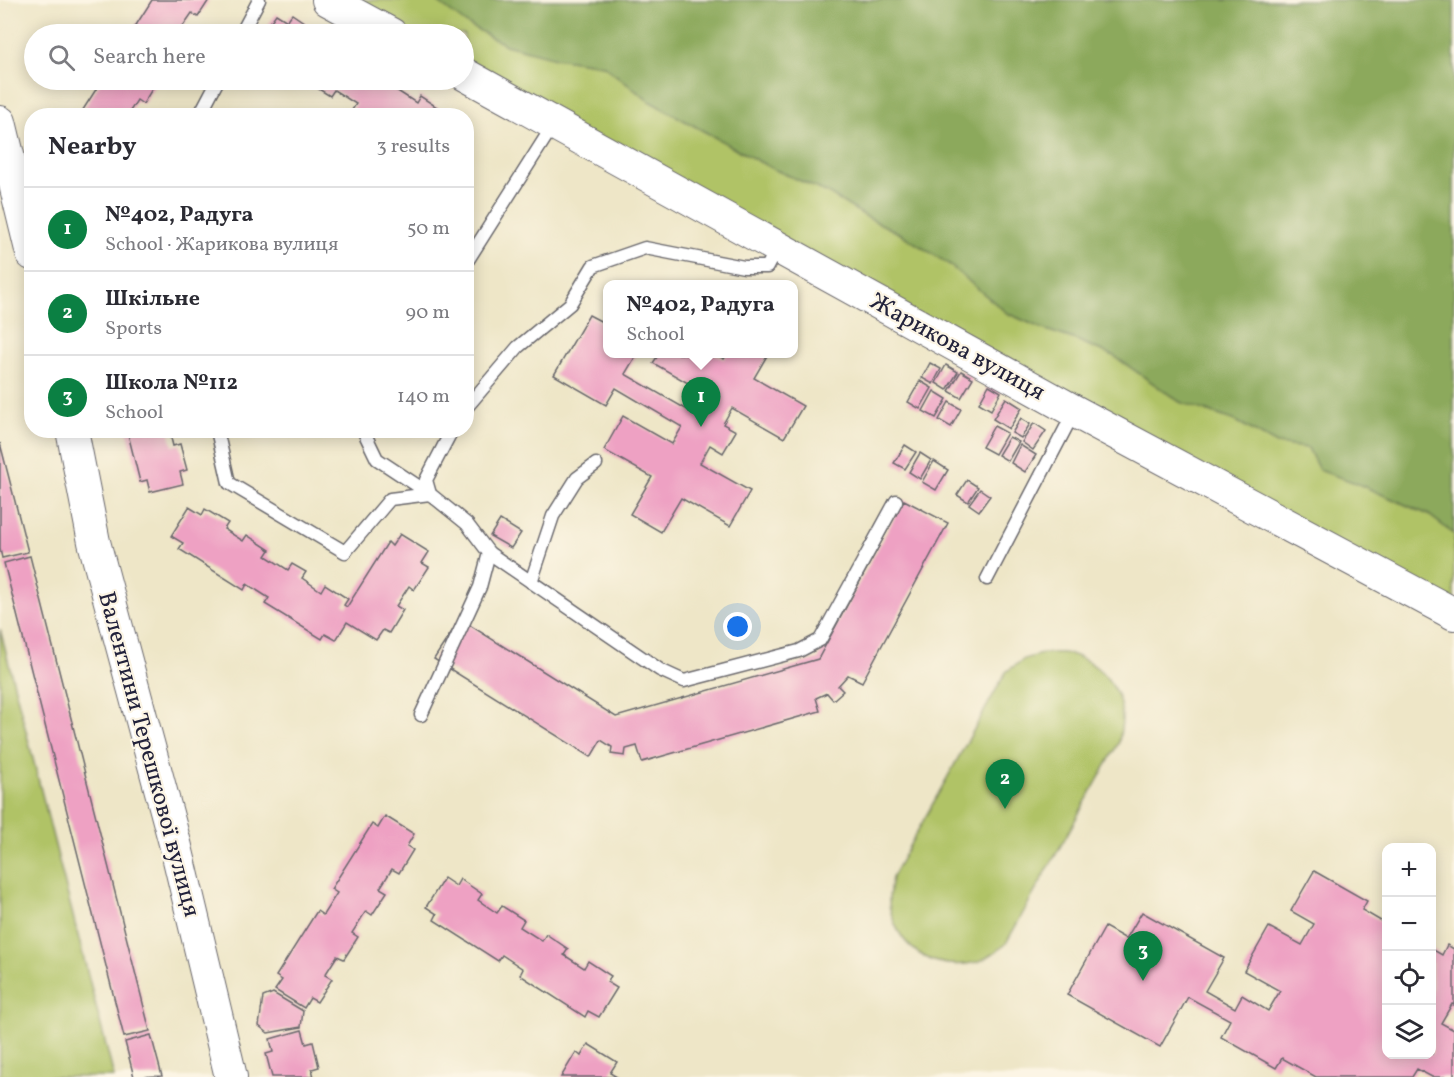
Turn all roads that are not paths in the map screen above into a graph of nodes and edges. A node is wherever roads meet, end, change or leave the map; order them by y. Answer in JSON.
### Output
{"nodes":[{"id":1,"x":259,"y":0,"type":"edge"},
{"id":2,"x":328,"y":0,"type":"edge"},
{"id":3,"x":246,"y":24,"type":"edge"},
{"id":4,"x":372,"y":24,"type":"edge"},
{"id":5,"x":474,"y":80,"type":"edge"},
{"id":6,"x":213,"y":90,"type":"edge"},
{"id":7,"x":203,"y":108,"type":"edge"},
{"id":8,"x":0,"y":122,"type":"edge"},
{"id":9,"x":554,"y":124,"type":"junction"},
{"id":10,"x":24,"y":222,"type":"edge"},
{"id":11,"x":778,"y":247,"type":"dead end"},
{"id":12,"x":474,"y":250,"type":"edge"},
{"id":13,"x":474,"y":398,"type":"edge"},
{"id":14,"x":1074,"y":411,"type":"junction"},
{"id":15,"x":74,"y":438,"type":"edge"},
{"id":16,"x":219,"y":438,"type":"edge"},
{"id":17,"x":367,"y":438,"type":"edge"},
{"id":18,"x":448,"y":438,"type":"edge"},
{"id":19,"x":596,"y":464,"type":"dead end"},
{"id":20,"x":430,"y":494,"type":"junction"},
{"id":21,"x":896,"y":501,"type":"dead end"},
{"id":22,"x":489,"y":553,"type":"junction"},
{"id":23,"x":987,"y":579,"type":"dead end"},
{"id":24,"x":531,"y":582,"type":"junction"},
{"id":25,"x":1454,"y":614,"type":"edge"},
{"id":26,"x":421,"y":715,"type":"dead end"},
{"id":27,"x":231,"y":1077,"type":"edge"}],
"edges":[{"from":1,"to":3,"type":"lane"},
{"from":2,"to":4,"type":"street"},
{"from":5,"to":9,"type":"street","name":"Жарикова вулиця"},
{"from":6,"to":7,"type":"lane"},
{"from":8,"to":10,"type":"street"},
{"from":9,"to":12,"type":"lane"},
{"from":9,"to":14,"type":"street","name":"Жарикова вулиця"},
{"from":11,"to":13,"type":"lane"},
{"from":14,"to":23,"type":"lane"},
{"from":14,"to":25,"type":"street","name":"Жарикова вулиця"},
{"from":15,"to":27,"type":"street","name":"Валентини Терешкової вулиця"},
{"from":16,"to":20,"type":"lane"},
{"from":17,"to":20,"type":"lane"},
{"from":18,"to":20,"type":"lane"},
{"from":19,"to":24,"type":"lane"},
{"from":20,"to":22,"type":"lane"},
{"from":21,"to":24,"type":"lane"},
{"from":22,"to":24,"type":"lane"},
{"from":22,"to":26,"type":"lane"}]}
